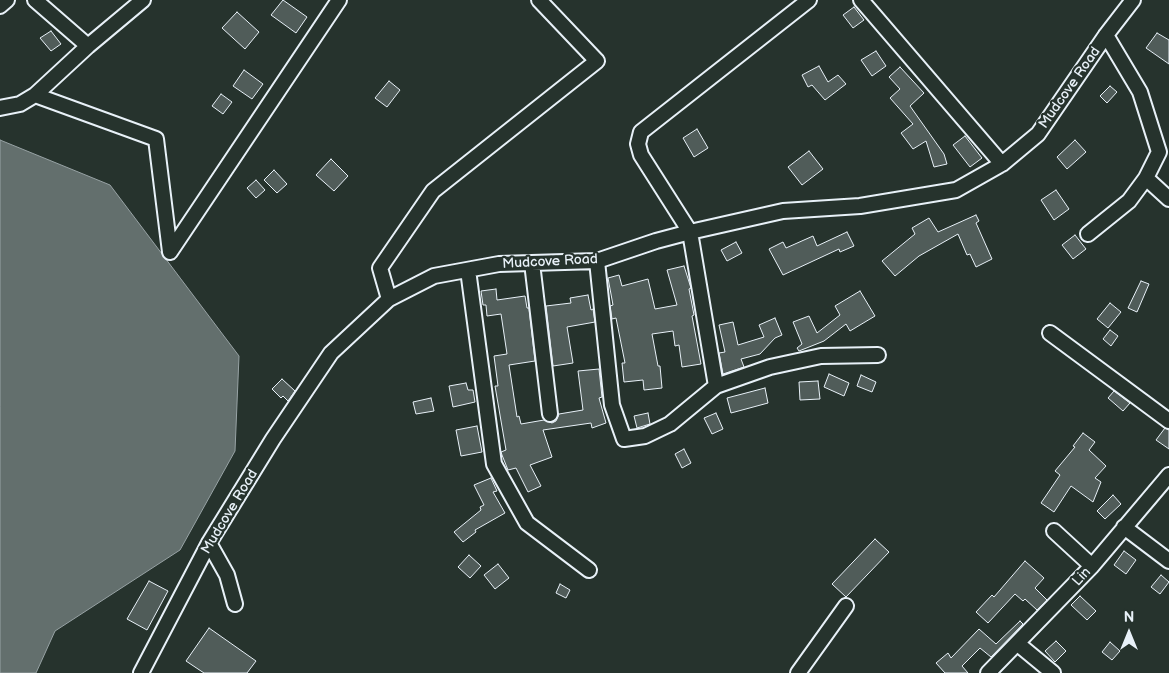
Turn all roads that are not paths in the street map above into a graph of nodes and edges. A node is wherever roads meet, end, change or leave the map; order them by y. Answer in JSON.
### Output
{"nodes":[{"id":1,"x":7,"y":0,"type":"edge"},
{"id":2,"x":35,"y":0,"type":"edge"},
{"id":3,"x":339,"y":0,"type":"edge"},
{"id":4,"x":539,"y":0,"type":"edge"},
{"id":5,"x":809,"y":0,"type":"edge"},
{"id":6,"x":861,"y":0,"type":"edge"},
{"id":7,"x":1133,"y":0,"type":"edge"},
{"id":8,"x":139,"y":1,"type":"edge"},
{"id":9,"x":0,"y":6,"type":"edge"},
{"id":10,"x":1106,"y":35,"type":"junction"},
{"id":11,"x":88,"y":46,"type":"junction"},
{"id":12,"x":35,"y":95,"type":"junction"},
{"id":13,"x":0,"y":108,"type":"edge"},
{"id":14,"x":1002,"y":164,"type":"junction"},
{"id":15,"x":1146,"y":178,"type":"junction"},
{"id":16,"x":1169,"y":199,"type":"edge"},
{"id":17,"x":690,"y":232,"type":"junction"},
{"id":18,"x":1088,"y":234,"type":"dead end"},
{"id":19,"x":597,"y":261,"type":"junction"},
{"id":20,"x":532,"y":263,"type":"junction"},
{"id":21,"x":468,"y":270,"type":"junction"},
{"id":22,"x":389,"y":298,"type":"junction"},
{"id":23,"x":1050,"y":333,"type":"dead end"},
{"id":24,"x":878,"y":354,"type":"dead end"},
{"id":25,"x":716,"y":386,"type":"junction"},
{"id":26,"x":550,"y":414,"type":"dead end"},
{"id":27,"x":1169,"y":421,"type":"edge"},
{"id":28,"x":1169,"y":475,"type":"edge"},
{"id":29,"x":1124,"y":527,"type":"junction"},
{"id":30,"x":1054,"y":531,"type":"dead end"},
{"id":31,"x":210,"y":543,"type":"junction"},
{"id":32,"x":1169,"y":561,"type":"edge"},
{"id":33,"x":1092,"y":566,"type":"junction"},
{"id":34,"x":589,"y":570,"type":"dead end"},
{"id":35,"x":235,"y":604,"type":"dead end"},
{"id":36,"x":846,"y":606,"type":"dead end"},
{"id":37,"x":1018,"y":644,"type":"junction"},
{"id":38,"x":141,"y":673,"type":"edge"},
{"id":39,"x":798,"y":673,"type":"edge"},
{"id":40,"x":988,"y":673,"type":"edge"},
{"id":41,"x":1053,"y":673,"type":"edge"}],
"edges":[{"from":1,"to":9,"type":"street"},
{"from":2,"to":11,"type":"street"},
{"from":3,"to":12,"type":"street"},
{"from":4,"to":22,"type":"street"},
{"from":5,"to":17,"type":"street"},
{"from":6,"to":14,"type":"street"},
{"from":7,"to":10,"type":"street","name":"Mudcove Road"},
{"from":8,"to":11,"type":"street"},
{"from":10,"to":14,"type":"street","name":"Mudcove Road"},
{"from":10,"to":15,"type":"street"},
{"from":11,"to":12,"type":"street"},
{"from":12,"to":13,"type":"street"},
{"from":14,"to":17,"type":"street","name":"Mudcove Road"},
{"from":15,"to":16,"type":"street"},
{"from":15,"to":18,"type":"street"},
{"from":17,"to":19,"type":"street","name":"Mudcove Road"},
{"from":17,"to":25,"type":"street"},
{"from":19,"to":20,"type":"street","name":"Mudcove Road"},
{"from":19,"to":25,"type":"street"},
{"from":20,"to":21,"type":"street","name":"Mudcove Road"},
{"from":20,"to":26,"type":"street"},
{"from":21,"to":22,"type":"street","name":"Mudcove Road"},
{"from":21,"to":34,"type":"street"},
{"from":22,"to":31,"type":"street","name":"Mudcove Road"},
{"from":23,"to":27,"type":"street"},
{"from":24,"to":25,"type":"street"},
{"from":28,"to":29,"type":"street","name":"Lin"},
{"from":29,"to":32,"type":"street"},
{"from":29,"to":33,"type":"street","name":"Lin"},
{"from":30,"to":33,"type":"street"},
{"from":31,"to":35,"type":"street"},
{"from":31,"to":38,"type":"street","name":"Mudcove Road"},
{"from":33,"to":37,"type":"street","name":"Lin"},
{"from":36,"to":39,"type":"street"},
{"from":37,"to":40,"type":"street","name":"Lin"},
{"from":37,"to":41,"type":"street"}]}
